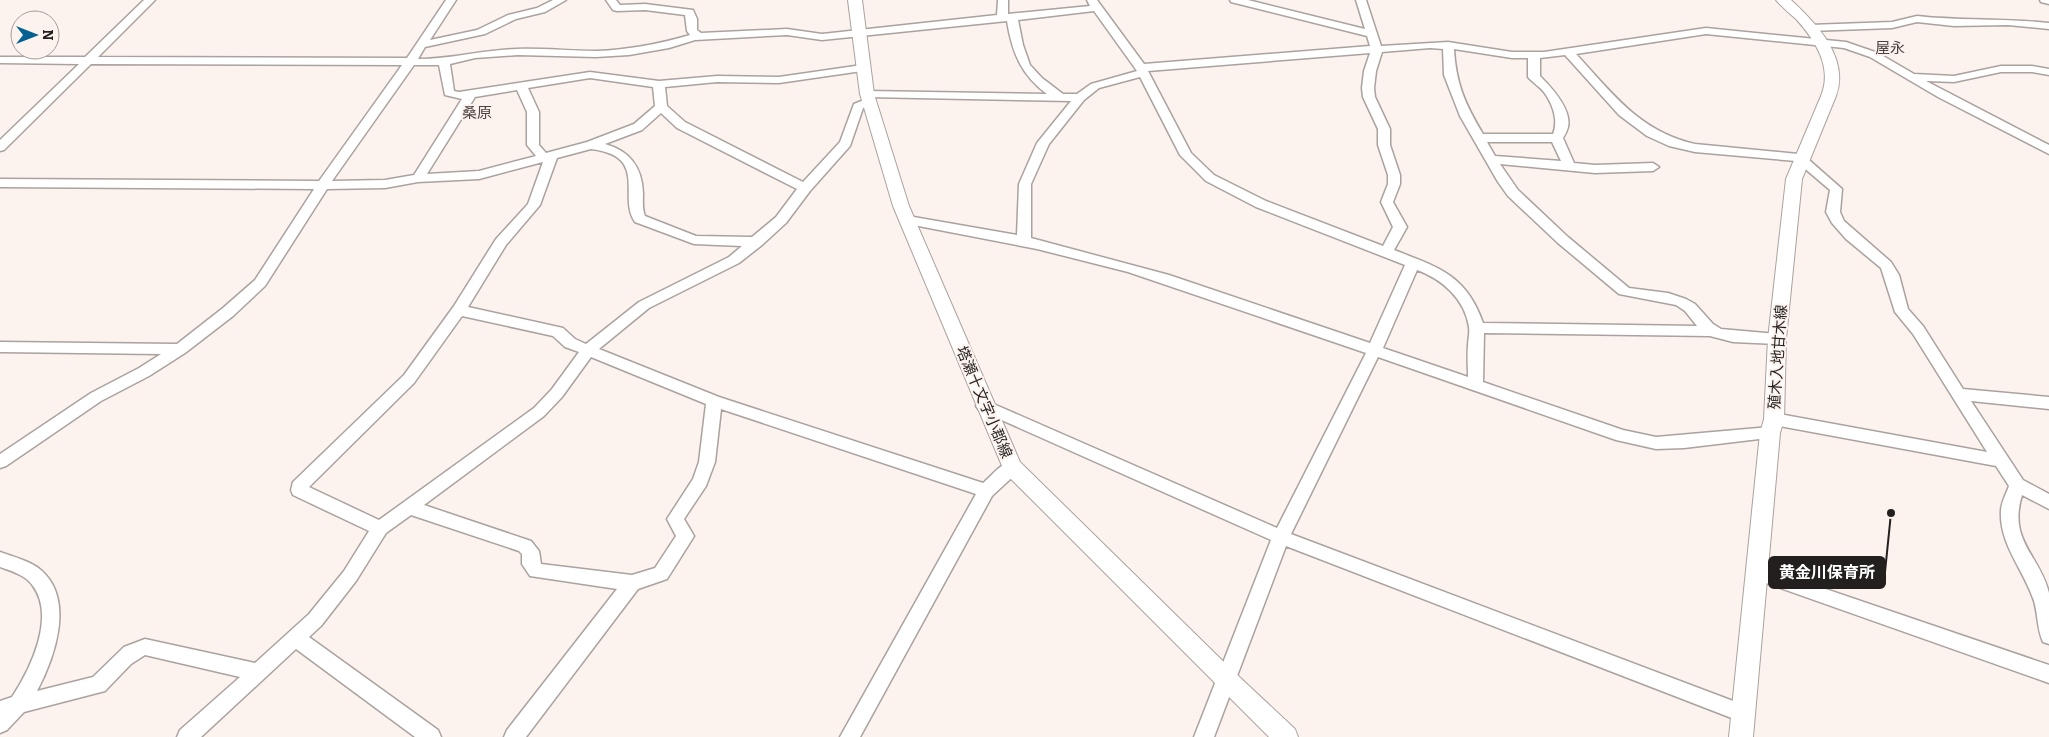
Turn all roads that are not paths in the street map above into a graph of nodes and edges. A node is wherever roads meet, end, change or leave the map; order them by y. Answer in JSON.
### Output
{"nodes":[{"id":1,"x":150,"y":0,"type":"edge"},
{"id":2,"x":451,"y":0,"type":"edge"},
{"id":3,"x":561,"y":0,"type":"edge"},
{"id":4,"x":611,"y":0,"type":"edge"},
{"id":5,"x":855,"y":0,"type":"edge"},
{"id":6,"x":1003,"y":0,"type":"edge"},
{"id":7,"x":1235,"y":0,"type":"edge"},
{"id":8,"x":1361,"y":0,"type":"edge"},
{"id":9,"x":1783,"y":0,"type":"edge"},
{"id":10,"x":2045,"y":0,"type":"edge"},
{"id":11,"x":2049,"y":1,"type":"edge"},
{"id":12,"x":1094,"y":4,"type":"edge"},
{"id":13,"x":1007,"y":18,"type":"junction"},
{"id":14,"x":1810,"y":28,"type":"junction"},
{"id":15,"x":2048,"y":29,"type":"edge"},
{"id":16,"x":858,"y":34,"type":"junction"},
{"id":17,"x":1372,"y":34,"type":"junction"},
{"id":18,"x":700,"y":37,"type":"junction"},
{"id":19,"x":1821,"y":43,"type":"junction"},
{"id":20,"x":421,"y":45,"type":"junction"},
{"id":21,"x":1448,"y":45,"type":"junction"},
{"id":22,"x":1377,"y":50,"type":"junction"},
{"id":23,"x":1568,"y":52,"type":"junction"},
{"id":24,"x":1534,"y":55,"type":"junction"},
{"id":25,"x":0,"y":60,"type":"edge"},
{"id":26,"x":89,"y":60,"type":"junction"},
{"id":27,"x":411,"y":61,"type":"junction"},
{"id":28,"x":444,"y":62,"type":"junction"},
{"id":29,"x":862,"y":68,"type":"junction"},
{"id":30,"x":1142,"y":71,"type":"junction"},
{"id":31,"x":2049,"y":72,"type":"edge"},
{"id":32,"x":1911,"y":76,"type":"junction"},
{"id":33,"x":659,"y":84,"type":"junction"},
{"id":34,"x":520,"y":85,"type":"junction"},
{"id":35,"x":471,"y":94,"type":"junction"},
{"id":36,"x":868,"y":98,"type":"junction"},
{"id":37,"x":1060,"y":98,"type":"junction"},
{"id":38,"x":1080,"y":98,"type":"junction"},
{"id":39,"x":661,"y":107,"type":"junction"},
{"id":40,"x":1479,"y":138,"type":"junction"},
{"id":41,"x":1557,"y":138,"type":"junction"},
{"id":42,"x":591,"y":144,"type":"junction"},
{"id":43,"x":0,"y":146,"type":"edge"},
{"id":44,"x":2049,"y":150,"type":"edge"},
{"id":45,"x":548,"y":156,"type":"junction"},
{"id":46,"x":1492,"y":160,"type":"junction"},
{"id":47,"x":1803,"y":160,"type":"junction"},
{"id":48,"x":1569,"y":166,"type":"junction"},
{"id":49,"x":1653,"y":168,"type":"dead end"},
{"id":50,"x":418,"y":178,"type":"junction"},
{"id":51,"x":0,"y":183,"type":"edge"},
{"id":52,"x":323,"y":185,"type":"junction"},
{"id":53,"x":805,"y":188,"type":"junction"},
{"id":54,"x":908,"y":220,"type":"junction"},
{"id":55,"x":1024,"y":241,"type":"junction"},
{"id":56,"x":757,"y":242,"type":"junction"},
{"id":57,"x":1386,"y":252,"type":"junction"},
{"id":58,"x":1413,"y":263,"type":"junction"},
{"id":59,"x":459,"y":310,"type":"junction"},
{"id":60,"x":1477,"y":328,"type":"junction"},
{"id":61,"x":1712,"y":331,"type":"junction"},
{"id":62,"x":1777,"y":339,"type":"junction"},
{"id":63,"x":0,"y":347,"type":"edge"},
{"id":64,"x":180,"y":349,"type":"junction"},
{"id":65,"x":589,"y":350,"type":"junction"},
{"id":66,"x":1374,"y":352,"type":"junction"},
{"id":67,"x":1476,"y":386,"type":"junction"},
{"id":68,"x":1960,"y":394,"type":"junction"},
{"id":69,"x":714,"y":401,"type":"junction"},
{"id":70,"x":2049,"y":403,"type":"edge"},
{"id":71,"x":984,"y":406,"type":"junction"},
{"id":72,"x":1772,"y":426,"type":"junction"},
{"id":73,"x":0,"y":462,"type":"edge"},
{"id":74,"x":2003,"y":462,"type":"junction"},
{"id":75,"x":1012,"y":466,"type":"junction"},
{"id":76,"x":2017,"y":485,"type":"junction"},
{"id":77,"x":986,"y":491,"type":"junction"},
{"id":78,"x":2049,"y":502,"type":"edge"},
{"id":79,"x":408,"y":507,"type":"junction"},
{"id":80,"x":380,"y":528,"type":"junction"},
{"id":81,"x":1281,"y":536,"type":"junction"},
{"id":82,"x":0,"y":559,"type":"edge"},
{"id":83,"x":1758,"y":573,"type":"junction"},
{"id":84,"x":632,"y":583,"type":"junction"},
{"id":85,"x":2049,"y":636,"type":"edge"},
{"id":86,"x":296,"y":638,"type":"junction"},
{"id":87,"x":257,"y":672,"type":"junction"},
{"id":88,"x":2049,"y":674,"type":"edge"},
{"id":89,"x":1225,"y":679,"type":"junction"},
{"id":90,"x":18,"y":704,"type":"junction"},
{"id":91,"x":0,"y":710,"type":"edge"},
{"id":92,"x":1742,"y":713,"type":"junction"},
{"id":93,"x":0,"y":724,"type":"edge"},
{"id":94,"x":188,"y":737,"type":"edge"},
{"id":95,"x":431,"y":737,"type":"edge"},
{"id":96,"x":514,"y":737,"type":"edge"},
{"id":97,"x":850,"y":737,"type":"edge"},
{"id":98,"x":1204,"y":737,"type":"edge"},
{"id":99,"x":1286,"y":737,"type":"edge"},
{"id":100,"x":1741,"y":737,"type":"edge"}],
"edges":[{"from":1,"to":26,"type":"street"},
{"from":2,"to":20,"type":"street"},
{"from":3,"to":20,"type":"street"},
{"from":4,"to":18,"type":"street"},
{"from":5,"to":16,"type":"main road","name":"塔瀬十文字小郡線"},
{"from":6,"to":13,"type":"street"},
{"from":7,"to":17,"type":"street"},
{"from":8,"to":17,"type":"street"},
{"from":9,"to":14,"type":"main road","name":"殖木入地甘木線"},
{"from":10,"to":11,"type":"street"},
{"from":12,"to":13,"type":"street"},
{"from":12,"to":30,"type":"street"},
{"from":13,"to":16,"type":"street"},
{"from":13,"to":37,"type":"street"},
{"from":14,"to":15,"type":"street"},
{"from":14,"to":19,"type":"main road","name":"殖木入地甘木線"},
{"from":16,"to":18,"type":"street"},
{"from":16,"to":29,"type":"main road","name":"塔瀬十文字小郡線"},
{"from":17,"to":22,"type":"street"},
{"from":18,"to":28,"type":"street"},
{"from":19,"to":23,"type":"street"},
{"from":19,"to":32,"type":"street"},
{"from":19,"to":47,"type":"main road","name":"殖木入地甘木線"},
{"from":20,"to":27,"type":"street"},
{"from":21,"to":22,"type":"street"},
{"from":21,"to":24,"type":"street"},
{"from":21,"to":40,"type":"street"},
{"from":22,"to":30,"type":"street"},
{"from":22,"to":57,"type":"street"},
{"from":23,"to":24,"type":"street"},
{"from":23,"to":47,"type":"street"},
{"from":24,"to":41,"type":"street"},
{"from":25,"to":26,"type":"street"},
{"from":26,"to":27,"type":"street"},
{"from":26,"to":43,"type":"street"},
{"from":27,"to":28,"type":"street"},
{"from":27,"to":52,"type":"street"},
{"from":28,"to":35,"type":"street"},
{"from":29,"to":33,"type":"street"},
{"from":29,"to":36,"type":"main road","name":"塔瀬十文字小郡線"},
{"from":30,"to":38,"type":"street"},
{"from":30,"to":57,"type":"street"},
{"from":31,"to":32,"type":"street"},
{"from":32,"to":44,"type":"street"},
{"from":33,"to":34,"type":"street"},
{"from":33,"to":39,"type":"street"},
{"from":34,"to":35,"type":"street"},
{"from":34,"to":45,"type":"street"},
{"from":35,"to":50,"type":"street"},
{"from":36,"to":37,"type":"street"},
{"from":36,"to":53,"type":"street"},
{"from":36,"to":54,"type":"main road","name":"塔瀬十文字小郡線"},
{"from":37,"to":38,"type":"street"},
{"from":38,"to":55,"type":"street"},
{"from":39,"to":42,"type":"street"},
{"from":39,"to":53,"type":"street"},
{"from":40,"to":41,"type":"street"},
{"from":40,"to":46,"type":"street"},
{"from":41,"to":48,"type":"street"},
{"from":42,"to":45,"type":"street"},
{"from":42,"to":56,"type":"street"},
{"from":45,"to":50,"type":"street"},
{"from":45,"to":59,"type":"street"},
{"from":46,"to":48,"type":"street"},
{"from":46,"to":61,"type":"street"},
{"from":47,"to":62,"type":"main road","name":"殖木入地甘木線"},
{"from":47,"to":68,"type":"street"},
{"from":48,"to":49,"type":"street"},
{"from":50,"to":52,"type":"street"},
{"from":51,"to":52,"type":"street"},
{"from":52,"to":64,"type":"street"},
{"from":53,"to":56,"type":"street"},
{"from":54,"to":55,"type":"street"},
{"from":54,"to":71,"type":"main road","name":"塔瀬十文字小郡線"},
{"from":55,"to":66,"type":"street"},
{"from":56,"to":65,"type":"street"},
{"from":57,"to":58,"type":"street"},
{"from":58,"to":60,"type":"street"},
{"from":58,"to":66,"type":"street"},
{"from":59,"to":65,"type":"street"},
{"from":59,"to":80,"type":"street"},
{"from":60,"to":61,"type":"street"},
{"from":60,"to":67,"type":"street"},
{"from":61,"to":62,"type":"street"},
{"from":62,"to":72,"type":"main road","name":"殖木入地甘木線"},
{"from":63,"to":64,"type":"street"},
{"from":64,"to":73,"type":"street"},
{"from":65,"to":69,"type":"street"},
{"from":65,"to":79,"type":"street"},
{"from":66,"to":67,"type":"street"},
{"from":66,"to":81,"type":"street"},
{"from":67,"to":72,"type":"street"},
{"from":68,"to":70,"type":"street"},
{"from":68,"to":74,"type":"street"},
{"from":69,"to":77,"type":"street"},
{"from":69,"to":84,"type":"street"},
{"from":71,"to":75,"type":"main road","name":"塔瀬十文字小郡線"},
{"from":71,"to":81,"type":"street"},
{"from":72,"to":74,"type":"street"},
{"from":72,"to":83,"type":"main road","name":"殖木入地甘木線"},
{"from":74,"to":76,"type":"street"},
{"from":75,"to":77,"type":"street"},
{"from":75,"to":89,"type":"main road","name":"塔瀬十文字小郡線"},
{"from":76,"to":78,"type":"street"},
{"from":76,"to":85,"type":"street"},
{"from":77,"to":97,"type":"street"},
{"from":79,"to":80,"type":"street"},
{"from":79,"to":84,"type":"street"},
{"from":80,"to":86,"type":"street"},
{"from":81,"to":89,"type":"street"},
{"from":81,"to":92,"type":"street"},
{"from":82,"to":90,"type":"street"},
{"from":83,"to":88,"type":"street"},
{"from":83,"to":92,"type":"main road","name":"殖木入地甘木線"},
{"from":84,"to":96,"type":"street"},
{"from":86,"to":87,"type":"street"},
{"from":86,"to":95,"type":"street"},
{"from":87,"to":90,"type":"street"},
{"from":87,"to":94,"type":"street"},
{"from":89,"to":98,"type":"street"},
{"from":89,"to":99,"type":"main road","name":"塔瀬十文字小郡線"},
{"from":90,"to":91,"type":"street"},
{"from":90,"to":93,"type":"street"},
{"from":92,"to":100,"type":"main road","name":"殖木入地甘木線"}]}
